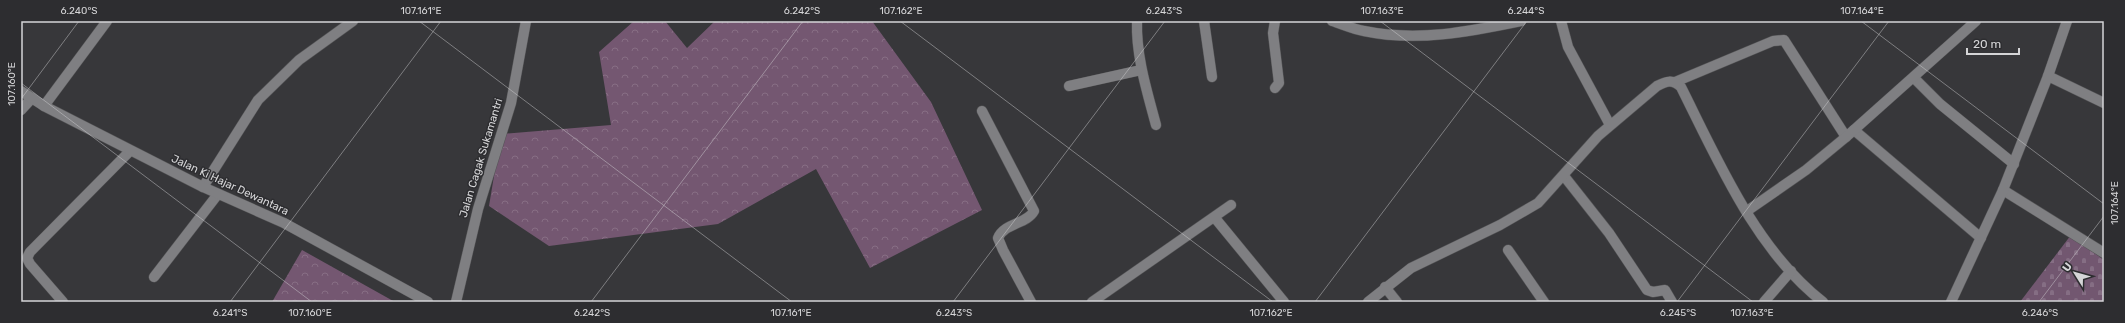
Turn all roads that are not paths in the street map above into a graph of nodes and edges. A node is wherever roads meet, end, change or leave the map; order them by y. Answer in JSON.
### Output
{"nodes":[{"id":1,"x":107,"y":21,"type":"edge"},
{"id":2,"x":353,"y":21,"type":"edge"},
{"id":3,"x":526,"y":21,"type":"edge"},
{"id":4,"x":1137,"y":21,"type":"edge"},
{"id":5,"x":1204,"y":21,"type":"edge"},
{"id":6,"x":1275,"y":21,"type":"edge"},
{"id":7,"x":1332,"y":21,"type":"edge"},
{"id":8,"x":1521,"y":21,"type":"edge"},
{"id":9,"x":1561,"y":21,"type":"edge"},
{"id":10,"x":1976,"y":21,"type":"edge"},
{"id":11,"x":2067,"y":21,"type":"edge"},
{"id":12,"x":1141,"y":70,"type":"junction"},
{"id":13,"x":2048,"y":76,"type":"junction"},
{"id":14,"x":1212,"y":77,"type":"dead end"},
{"id":15,"x":1914,"y":78,"type":"junction"},
{"id":16,"x":1674,"y":82,"type":"junction"},
{"id":17,"x":1069,"y":86,"type":"dead end"},
{"id":18,"x":1275,"y":88,"type":"dead end"},
{"id":19,"x":21,"y":91,"type":"edge"},
{"id":20,"x":32,"y":98,"type":"junction"},
{"id":21,"x":2104,"y":103,"type":"edge"},
{"id":22,"x":44,"y":106,"type":"junction"},
{"id":23,"x":21,"y":110,"type":"edge"},
{"id":24,"x":982,"y":111,"type":"dead end"},
{"id":25,"x":1156,"y":125,"type":"dead end"},
{"id":26,"x":1610,"y":125,"type":"junction"},
{"id":27,"x":1854,"y":130,"type":"junction"},
{"id":28,"x":1846,"y":137,"type":"junction"},
{"id":29,"x":130,"y":150,"type":"junction"},
{"id":30,"x":2014,"y":164,"type":"junction"},
{"id":31,"x":1564,"y":176,"type":"junction"},
{"id":32,"x":203,"y":188,"type":"junction"},
{"id":33,"x":2004,"y":190,"type":"junction"},
{"id":34,"x":218,"y":194,"type":"junction"},
{"id":35,"x":1231,"y":205,"type":"dead end"},
{"id":36,"x":1747,"y":211,"type":"junction"},
{"id":37,"x":1214,"y":218,"type":"junction"},
{"id":38,"x":1981,"y":238,"type":"junction"},
{"id":39,"x":1508,"y":250,"type":"dead end"},
{"id":40,"x":2104,"y":253,"type":"edge"},
{"id":41,"x":1791,"y":272,"type":"junction"},
{"id":42,"x":154,"y":277,"type":"dead end"},
{"id":43,"x":1385,"y":287,"type":"junction"},
{"id":44,"x":62,"y":302,"type":"edge"},
{"id":45,"x":428,"y":302,"type":"edge"},
{"id":46,"x":456,"y":302,"type":"edge"},
{"id":47,"x":1031,"y":302,"type":"edge"},
{"id":48,"x":1092,"y":302,"type":"edge"},
{"id":49,"x":1284,"y":302,"type":"edge"},
{"id":50,"x":1368,"y":302,"type":"edge"},
{"id":51,"x":1397,"y":302,"type":"edge"},
{"id":52,"x":1544,"y":302,"type":"edge"},
{"id":53,"x":1672,"y":302,"type":"edge"},
{"id":54,"x":1764,"y":302,"type":"edge"},
{"id":55,"x":1823,"y":302,"type":"edge"},
{"id":56,"x":1951,"y":302,"type":"edge"}],
"edges":[{"from":1,"to":22,"type":"street"},
{"from":2,"to":32,"type":"street"},
{"from":3,"to":46,"type":"street","name":"Jalan Cagak Sukamantri"},
{"from":4,"to":12,"type":"street"},
{"from":5,"to":14,"type":"street"},
{"from":6,"to":18,"type":"street"},
{"from":7,"to":8,"type":"street"},
{"from":9,"to":26,"type":"street"},
{"from":10,"to":15,"type":"street"},
{"from":11,"to":13,"type":"street"},
{"from":12,"to":17,"type":"street"},
{"from":12,"to":25,"type":"street"},
{"from":13,"to":21,"type":"street"},
{"from":13,"to":30,"type":"street"},
{"from":15,"to":27,"type":"street"},
{"from":15,"to":30,"type":"street"},
{"from":16,"to":26,"type":"street"},
{"from":16,"to":28,"type":"street"},
{"from":16,"to":36,"type":"street"},
{"from":19,"to":20,"type":"street","name":"Jalan Ki Hajar Dewantara"},
{"from":20,"to":22,"type":"street","name":"Jalan Ki Hajar Dewantara"},
{"from":20,"to":23,"type":"street"},
{"from":22,"to":29,"type":"street","name":"Jalan Ki Hajar Dewantara"},
{"from":24,"to":47,"type":"street"},
{"from":26,"to":31,"type":"street"},
{"from":27,"to":28,"type":"street"},
{"from":27,"to":38,"type":"street"},
{"from":28,"to":36,"type":"street"},
{"from":29,"to":32,"type":"street","name":"Jalan Ki Hajar Dewantara"},
{"from":29,"to":44,"type":"street"},
{"from":30,"to":33,"type":"street"},
{"from":31,"to":43,"type":"street"},
{"from":31,"to":53,"type":"street"},
{"from":32,"to":34,"type":"street","name":"Jalan Ki Hajar Dewantara"},
{"from":33,"to":38,"type":"street"},
{"from":33,"to":40,"type":"street"},
{"from":34,"to":42,"type":"street"},
{"from":34,"to":45,"type":"street","name":"Jalan Ki Hajar Dewantara"},
{"from":35,"to":37,"type":"street"},
{"from":36,"to":41,"type":"street"},
{"from":37,"to":48,"type":"street"},
{"from":37,"to":49,"type":"street"},
{"from":38,"to":56,"type":"street"},
{"from":39,"to":52,"type":"street"},
{"from":41,"to":54,"type":"street"},
{"from":41,"to":55,"type":"street"},
{"from":43,"to":50,"type":"street"},
{"from":43,"to":51,"type":"street"}]}
